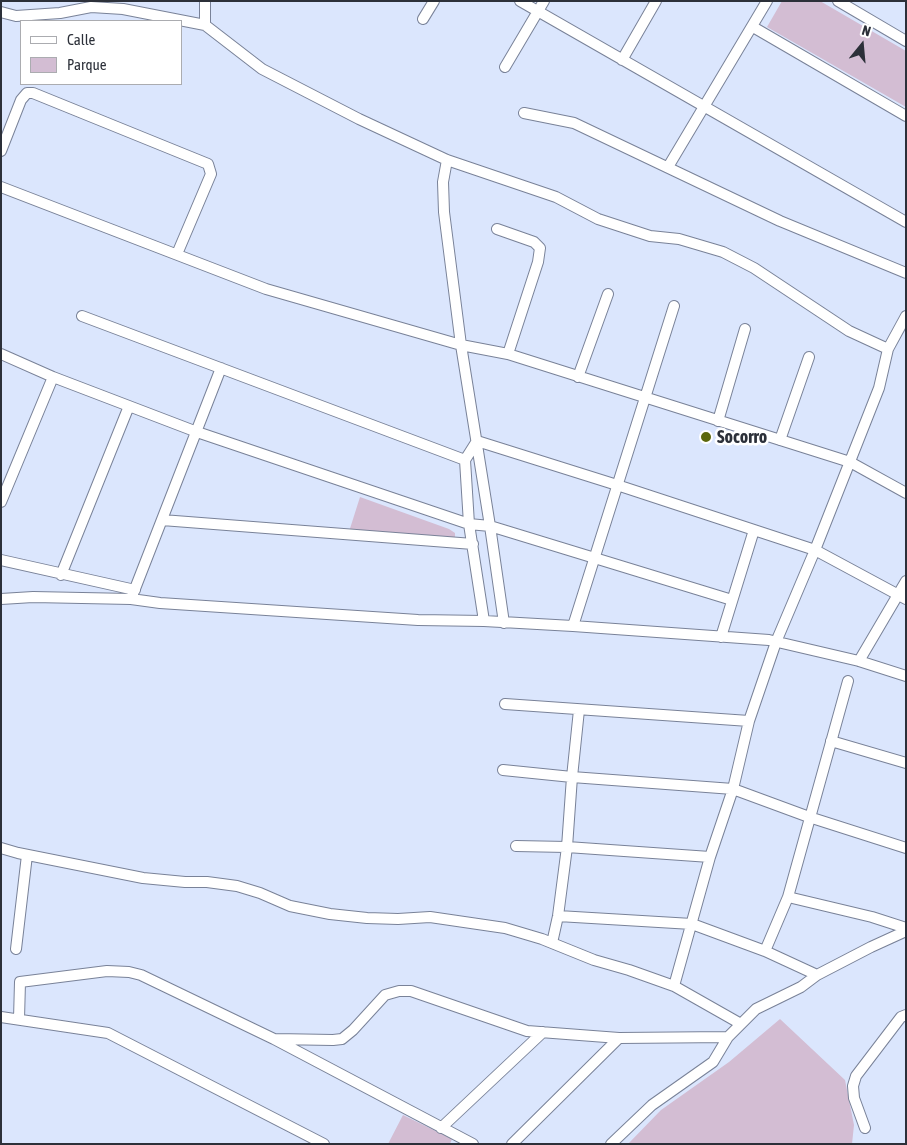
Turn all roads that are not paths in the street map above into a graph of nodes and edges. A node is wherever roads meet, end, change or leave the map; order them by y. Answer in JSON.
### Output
{"nodes":[{"id":1,"x":205,"y":1,"type":"edge"},
{"id":2,"x":434,"y":1,"type":"edge"},
{"id":3,"x":520,"y":1,"type":"edge"},
{"id":4,"x":544,"y":1,"type":"edge"},
{"id":5,"x":656,"y":1,"type":"edge"},
{"id":6,"x":768,"y":1,"type":"edge"},
{"id":7,"x":838,"y":1,"type":"edge"},
{"id":8,"x":1,"y":12,"type":"edge"},
{"id":9,"x":538,"y":12,"type":"junction"},
{"id":10,"x":423,"y":19,"type":"dead end"},
{"id":11,"x":179,"y":20,"type":"edge"},
{"id":12,"x":182,"y":21,"type":"edge"},
{"id":13,"x":205,"y":25,"type":"junction"},
{"id":14,"x":753,"y":26,"type":"junction"},
{"id":15,"x":906,"y":40,"type":"edge"},
{"id":16,"x":622,"y":60,"type":"junction"},
{"id":17,"x":505,"y":67,"type":"dead end"},
{"id":18,"x":705,"y":107,"type":"junction"},
{"id":19,"x":524,"y":113,"type":"dead end"},
{"id":20,"x":906,"y":116,"type":"edge"},
{"id":21,"x":1,"y":151,"type":"edge"},
{"id":22,"x":448,"y":160,"type":"junction"},
{"id":23,"x":668,"y":167,"type":"junction"},
{"id":24,"x":1,"y":187,"type":"edge"},
{"id":25,"x":906,"y":222,"type":"edge"},
{"id":26,"x":497,"y":229,"type":"dead end"},
{"id":27,"x":177,"y":254,"type":"junction"},
{"id":28,"x":906,"y":273,"type":"edge"},
{"id":29,"x":608,"y":294,"type":"dead end"},
{"id":30,"x":674,"y":306,"type":"dead end"},
{"id":31,"x":82,"y":316,"type":"dead end"},
{"id":32,"x":906,"y":316,"type":"edge"},
{"id":33,"x":745,"y":329,"type":"dead end"},
{"id":34,"x":461,"y":346,"type":"junction"},
{"id":35,"x":888,"y":349,"type":"junction"},
{"id":36,"x":1,"y":354,"type":"edge"},
{"id":37,"x":508,"y":354,"type":"junction"},
{"id":38,"x":808,"y":357,"type":"dead end"},
{"id":39,"x":221,"y":368,"type":"junction"},
{"id":40,"x":53,"y":377,"type":"junction"},
{"id":41,"x":578,"y":377,"type":"junction"},
{"id":42,"x":646,"y":398,"type":"junction"},
{"id":43,"x":129,"y":406,"type":"junction"},
{"id":44,"x":718,"y":421,"type":"junction"},
{"id":45,"x":197,"y":432,"type":"junction"},
{"id":46,"x":780,"y":440,"type":"junction"},
{"id":47,"x":477,"y":441,"type":"junction"},
{"id":48,"x":465,"y":460,"type":"junction"},
{"id":49,"x":850,"y":462,"type":"junction"},
{"id":50,"x":617,"y":485,"type":"junction"},
{"id":51,"x":906,"y":493,"type":"edge"},
{"id":52,"x":1,"y":502,"type":"edge"},
{"id":53,"x":162,"y":520,"type":"junction"},
{"id":54,"x":469,"y":524,"type":"junction"},
{"id":55,"x":490,"y":526,"type":"junction"},
{"id":56,"x":754,"y":530,"type":"junction"},
{"id":57,"x":473,"y":544,"type":"junction"},
{"id":58,"x":815,"y":550,"type":"junction"},
{"id":59,"x":593,"y":557,"type":"junction"},
{"id":60,"x":1,"y":560,"type":"edge"},
{"id":61,"x":61,"y":575,"type":"junction"},
{"id":62,"x":906,"y":581,"type":"edge"},
{"id":63,"x":133,"y":595,"type":"junction"},
{"id":64,"x":902,"y":597,"type":"edge"},
{"id":65,"x":1,"y":599,"type":"edge"},
{"id":66,"x":732,"y":600,"type":"junction"},
{"id":67,"x":484,"y":621,"type":"junction"},
{"id":68,"x":504,"y":623,"type":"junction"},
{"id":69,"x":573,"y":626,"type":"junction"},
{"id":70,"x":721,"y":637,"type":"junction"},
{"id":71,"x":776,"y":642,"type":"junction"},
{"id":72,"x":858,"y":661,"type":"junction"},
{"id":73,"x":906,"y":676,"type":"edge"},
{"id":74,"x":848,"y":681,"type":"dead end"},
{"id":75,"x":505,"y":704,"type":"dead end"},
{"id":76,"x":579,"y":710,"type":"junction"},
{"id":77,"x":749,"y":720,"type":"junction"},
{"id":78,"x":830,"y":741,"type":"junction"},
{"id":79,"x":906,"y":763,"type":"edge"},
{"id":80,"x":502,"y":770,"type":"dead end"},
{"id":81,"x":572,"y":777,"type":"junction"},
{"id":82,"x":733,"y":789,"type":"junction"},
{"id":83,"x":809,"y":817,"type":"junction"},
{"id":84,"x":516,"y":846,"type":"dead end"},
{"id":85,"x":567,"y":846,"type":"junction"},
{"id":86,"x":1,"y":848,"type":"edge"},
{"id":87,"x":906,"y":848,"type":"edge"},
{"id":88,"x":27,"y":855,"type":"junction"},
{"id":89,"x":710,"y":857,"type":"junction"},
{"id":90,"x":788,"y":897,"type":"junction"},
{"id":91,"x":558,"y":916,"type":"junction"},
{"id":92,"x":692,"y":924,"type":"junction"},
{"id":93,"x":906,"y":930,"type":"edge"},
{"id":94,"x":552,"y":942,"type":"junction"},
{"id":95,"x":16,"y":949,"type":"dead end"},
{"id":96,"x":765,"y":951,"type":"junction"},
{"id":97,"x":817,"y":975,"type":"junction"},
{"id":98,"x":674,"y":986,"type":"junction"},
{"id":99,"x":906,"y":1015,"type":"edge"},
{"id":100,"x":1,"y":1017,"type":"edge"},
{"id":101,"x":19,"y":1020,"type":"junction"},
{"id":102,"x":741,"y":1024,"type":"junction"},
{"id":103,"x":543,"y":1032,"type":"junction"},
{"id":104,"x":728,"y":1037,"type":"junction"},
{"id":105,"x":274,"y":1038,"type":"junction"},
{"id":106,"x":619,"y":1038,"type":"junction"},
{"id":107,"x":441,"y":1128,"type":"junction"},
{"id":108,"x":865,"y":1128,"type":"dead end"},
{"id":109,"x":324,"y":1144,"type":"edge"},
{"id":110,"x":473,"y":1144,"type":"edge"},
{"id":111,"x":512,"y":1144,"type":"edge"},
{"id":112,"x":611,"y":1144,"type":"edge"}],
"edges":[{"from":1,"to":13,"type":"street"},
{"from":2,"to":10,"type":"street"},
{"from":3,"to":9,"type":"street"},
{"from":4,"to":9,"type":"street"},
{"from":5,"to":16,"type":"street"},
{"from":6,"to":14,"type":"street"},
{"from":7,"to":15,"type":"street"},
{"from":8,"to":11,"type":"street"},
{"from":9,"to":16,"type":"street"},
{"from":9,"to":17,"type":"street"},
{"from":12,"to":13,"type":"street"},
{"from":13,"to":22,"type":"street"},
{"from":14,"to":18,"type":"street"},
{"from":14,"to":20,"type":"street"},
{"from":16,"to":18,"type":"street"},
{"from":18,"to":23,"type":"street"},
{"from":18,"to":25,"type":"street"},
{"from":19,"to":23,"type":"street"},
{"from":21,"to":27,"type":"street"},
{"from":22,"to":34,"type":"street"},
{"from":22,"to":35,"type":"street"},
{"from":23,"to":28,"type":"street"},
{"from":24,"to":27,"type":"street"},
{"from":26,"to":37,"type":"street"},
{"from":27,"to":34,"type":"street"},
{"from":29,"to":41,"type":"street"},
{"from":30,"to":42,"type":"street"},
{"from":31,"to":39,"type":"street"},
{"from":32,"to":35,"type":"street"},
{"from":33,"to":44,"type":"street"},
{"from":34,"to":37,"type":"street"},
{"from":34,"to":47,"type":"street"},
{"from":35,"to":49,"type":"street"},
{"from":36,"to":40,"type":"street"},
{"from":37,"to":41,"type":"street"},
{"from":38,"to":46,"type":"street"},
{"from":39,"to":45,"type":"street"},
{"from":39,"to":48,"type":"street"},
{"from":40,"to":43,"type":"street"},
{"from":40,"to":52,"type":"street"},
{"from":41,"to":42,"type":"street"},
{"from":42,"to":44,"type":"street"},
{"from":42,"to":50,"type":"street"},
{"from":43,"to":45,"type":"street"},
{"from":43,"to":61,"type":"street"},
{"from":44,"to":46,"type":"street"},
{"from":45,"to":53,"type":"street"},
{"from":45,"to":54,"type":"street"},
{"from":46,"to":49,"type":"street"},
{"from":47,"to":48,"type":"street"},
{"from":47,"to":50,"type":"street"},
{"from":47,"to":55,"type":"street"},
{"from":48,"to":54,"type":"street"},
{"from":49,"to":51,"type":"street"},
{"from":49,"to":58,"type":"street"},
{"from":50,"to":56,"type":"street"},
{"from":50,"to":59,"type":"street"},
{"from":53,"to":57,"type":"street"},
{"from":53,"to":63,"type":"street"},
{"from":54,"to":55,"type":"street"},
{"from":54,"to":57,"type":"street"},
{"from":55,"to":59,"type":"street"},
{"from":55,"to":68,"type":"street"},
{"from":56,"to":58,"type":"street"},
{"from":56,"to":66,"type":"street"},
{"from":57,"to":67,"type":"street"},
{"from":58,"to":64,"type":"street"},
{"from":58,"to":71,"type":"street"},
{"from":59,"to":66,"type":"street"},
{"from":59,"to":69,"type":"street"},
{"from":60,"to":61,"type":"street"},
{"from":61,"to":63,"type":"street"},
{"from":62,"to":64,"type":"street"},
{"from":63,"to":65,"type":"street"},
{"from":63,"to":67,"type":"street"},
{"from":64,"to":72,"type":"street"},
{"from":66,"to":70,"type":"street"},
{"from":67,"to":68,"type":"street"},
{"from":68,"to":69,"type":"street"},
{"from":69,"to":70,"type":"street"},
{"from":70,"to":71,"type":"street"},
{"from":71,"to":72,"type":"street"},
{"from":71,"to":77,"type":"street"},
{"from":72,"to":73,"type":"street"},
{"from":74,"to":78,"type":"street"},
{"from":75,"to":76,"type":"street"},
{"from":76,"to":77,"type":"street"},
{"from":76,"to":81,"type":"street"},
{"from":77,"to":82,"type":"street"},
{"from":78,"to":79,"type":"street"},
{"from":78,"to":83,"type":"street"},
{"from":80,"to":81,"type":"street"},
{"from":81,"to":82,"type":"street"},
{"from":81,"to":85,"type":"street"},
{"from":82,"to":83,"type":"street"},
{"from":82,"to":89,"type":"street"},
{"from":83,"to":87,"type":"street"},
{"from":83,"to":90,"type":"street"},
{"from":84,"to":85,"type":"street"},
{"from":85,"to":89,"type":"street"},
{"from":85,"to":91,"type":"street"},
{"from":86,"to":88,"type":"street"},
{"from":88,"to":94,"type":"street"},
{"from":88,"to":95,"type":"street"},
{"from":89,"to":92,"type":"street"},
{"from":90,"to":93,"type":"street"},
{"from":90,"to":96,"type":"street"},
{"from":91,"to":92,"type":"street"},
{"from":91,"to":94,"type":"street"},
{"from":92,"to":96,"type":"street"},
{"from":92,"to":98,"type":"street"},
{"from":93,"to":97,"type":"street"},
{"from":94,"to":98,"type":"street"},
{"from":96,"to":97,"type":"street"},
{"from":97,"to":102,"type":"street"},
{"from":98,"to":102,"type":"street"},
{"from":99,"to":108,"type":"street"},
{"from":100,"to":101,"type":"street"},
{"from":101,"to":105,"type":"street"},
{"from":101,"to":109,"type":"street"},
{"from":102,"to":104,"type":"street"},
{"from":103,"to":105,"type":"street"},
{"from":103,"to":106,"type":"street"},
{"from":103,"to":107,"type":"street"},
{"from":104,"to":106,"type":"street"},
{"from":104,"to":112,"type":"street"},
{"from":105,"to":107,"type":"street"},
{"from":106,"to":111,"type":"street"},
{"from":107,"to":110,"type":"street"}]}
